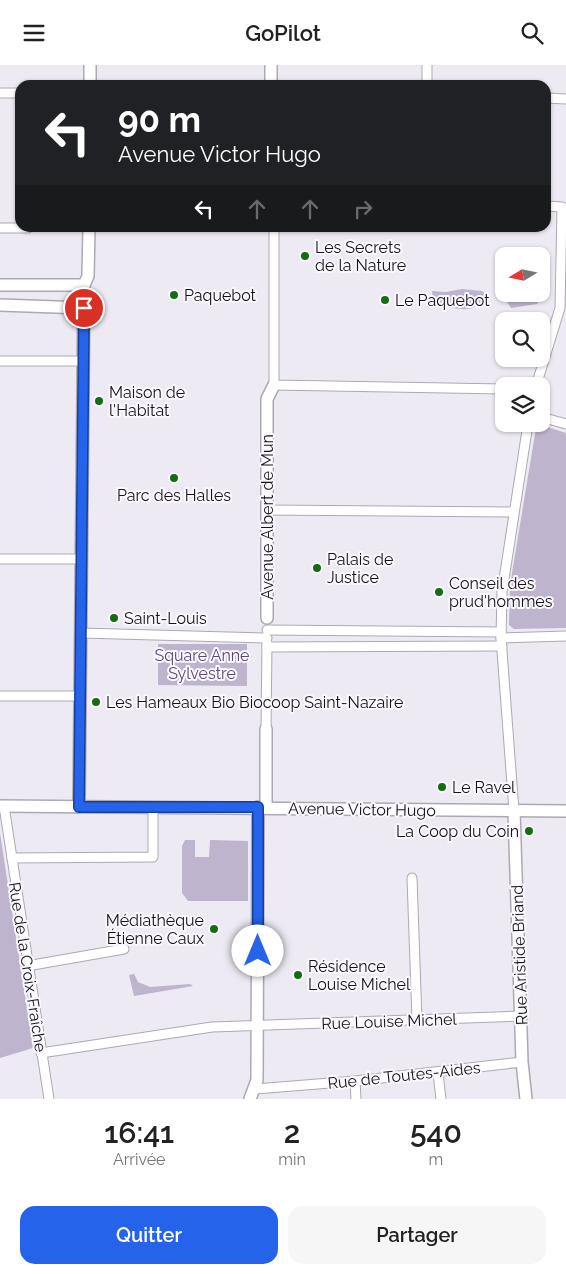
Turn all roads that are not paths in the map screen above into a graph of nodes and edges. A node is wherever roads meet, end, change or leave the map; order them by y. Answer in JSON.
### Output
{"nodes":[{"id":1,"x":90,"y":65,"type":"edge"},
{"id":2,"x":271,"y":65,"type":"edge"},
{"id":3,"x":427,"y":65,"type":"edge"},
{"id":4,"x":90,"y":80,"type":"edge"},
{"id":5,"x":271,"y":80,"type":"edge"},
{"id":6,"x":427,"y":80,"type":"edge"},
{"id":7,"x":0,"y":93,"type":"edge"},
{"id":8,"x":15,"y":93,"type":"edge"},
{"id":9,"x":551,"y":99,"type":"edge"},
{"id":10,"x":566,"y":99,"type":"edge"},
{"id":11,"x":551,"y":206,"type":"edge"},
{"id":12,"x":15,"y":228,"type":"edge"},
{"id":13,"x":0,"y":229,"type":"edge"},
{"id":14,"x":89,"y":232,"type":"edge"},
{"id":15,"x":274,"y":232,"type":"edge"},
{"id":16,"x":564,"y":236,"type":"edge"},
{"id":17,"x":86,"y":280,"type":"junction"},
{"id":18,"x":0,"y":285,"type":"edge"},
{"id":19,"x":564,"y":292,"type":"edge"},
{"id":20,"x":0,"y":305,"type":"edge"},
{"id":21,"x":84,"y":308,"type":"junction"},
{"id":22,"x":563,"y":308,"type":"edge"},
{"id":23,"x":0,"y":361,"type":"edge"},
{"id":24,"x":84,"y":361,"type":"junction"},
{"id":25,"x":539,"y":377,"type":"edge"},
{"id":26,"x":274,"y":385,"type":"junction"},
{"id":27,"x":495,"y":389,"type":"edge"},
{"id":28,"x":550,"y":420,"type":"edge"},
{"id":29,"x":566,"y":425,"type":"edge"},
{"id":30,"x":527,"y":432,"type":"edge"},
{"id":31,"x":267,"y":510,"type":"junction"},
{"id":32,"x":514,"y":512,"type":"junction"},
{"id":33,"x":0,"y":559,"type":"edge"},
{"id":34,"x":82,"y":559,"type":"junction"},
{"id":35,"x":267,"y":618,"type":"joint"},
{"id":36,"x":81,"y":633,"type":"junction"},
{"id":37,"x":566,"y":636,"type":"edge"},
{"id":38,"x":267,"y":638,"type":"junction"},
{"id":39,"x":501,"y":639,"type":"junction"},
{"id":40,"x":0,"y":696,"type":"edge"},
{"id":41,"x":80,"y":696,"type":"junction"},
{"id":42,"x":266,"y":729,"type":"joint"},
{"id":43,"x":2,"y":806,"type":"edge"},
{"id":44,"x":79,"y":807,"type":"junction"},
{"id":45,"x":153,"y":807,"type":"junction"},
{"id":46,"x":262,"y":807,"type":"junction"},
{"id":47,"x":514,"y":811,"type":"junction"},
{"id":48,"x":566,"y":811,"type":"edge"},
{"id":49,"x":12,"y":858,"type":"junction"},
{"id":50,"x":412,"y":878,"type":"dead end"},
{"id":51,"x":124,"y":949,"type":"dead end"},
{"id":52,"x":28,"y":966,"type":"junction"},
{"id":53,"x":521,"y":1017,"type":"junction"},
{"id":54,"x":417,"y":1020,"type":"junction"},
{"id":55,"x":258,"y":1026,"type":"junction"},
{"id":56,"x":41,"y":1053,"type":"junction"},
{"id":57,"x":522,"y":1063,"type":"junction"},
{"id":58,"x":438,"y":1073,"type":"junction"},
{"id":59,"x":355,"y":1081,"type":"junction"},
{"id":60,"x":253,"y":1094,"type":"edge"},
{"id":61,"x":48,"y":1099,"type":"edge"},
{"id":62,"x":356,"y":1099,"type":"edge"},
{"id":63,"x":441,"y":1099,"type":"edge"},
{"id":64,"x":526,"y":1099,"type":"edge"}],
"edges":[{"from":1,"to":4,"type":"street"},
{"from":2,"to":5,"type":"street"},
{"from":3,"to":6,"type":"street"},
{"from":7,"to":8,"type":"street"},
{"from":9,"to":10,"type":"street"},
{"from":11,"to":16,"type":"street"},
{"from":12,"to":13,"type":"street"},
{"from":14,"to":17,"type":"street"},
{"from":15,"to":26,"type":"street","name":"Avenue Albert de Mun"},
{"from":16,"to":19,"type":"street"},
{"from":17,"to":18,"type":"street"},
{"from":17,"to":21,"type":"street"},
{"from":19,"to":22,"type":"street"},
{"from":20,"to":21,"type":"street"},
{"from":21,"to":24,"type":"street"},
{"from":22,"to":25,"type":"street"},
{"from":23,"to":24,"type":"street"},
{"from":24,"to":34,"type":"street"},
{"from":26,"to":27,"type":"street"},
{"from":26,"to":31,"type":"street","name":"Avenue Albert de Mun"},
{"from":28,"to":29,"type":"street"},
{"from":30,"to":32,"type":"street"},
{"from":31,"to":32,"type":"street"},
{"from":31,"to":35,"type":"street","name":"Avenue Albert de Mun"},
{"from":32,"to":39,"type":"street"},
{"from":33,"to":34,"type":"street"},
{"from":34,"to":36,"type":"street"},
{"from":35,"to":38,"type":"street","name":"Avenue Albert de Mun"},
{"from":36,"to":38,"type":"street"},
{"from":36,"to":41,"type":"street"},
{"from":37,"to":39,"type":"street"},
{"from":38,"to":39,"type":"street"},
{"from":38,"to":39,"type":"street"},
{"from":38,"to":42,"type":"street","name":"Avenue Albert de Mun"},
{"from":39,"to":47,"type":"street"},
{"from":40,"to":41,"type":"street"},
{"from":41,"to":44,"type":"street"},
{"from":42,"to":46,"type":"street","name":"Avenue Albert de Mun"},
{"from":43,"to":44,"type":"street","name":"Avenue Victor Hugo"},
{"from":43,"to":49,"type":"street","name":"Rue de la Croix-Fraîche"},
{"from":44,"to":45,"type":"street","name":"Avenue Victor Hugo"},
{"from":45,"to":46,"type":"street","name":"Avenue Victor Hugo"},
{"from":45,"to":49,"type":"street"},
{"from":46,"to":47,"type":"street","name":"Avenue Victor Hugo"},
{"from":46,"to":55,"type":"street","name":"Avenue Albert de Mun"},
{"from":47,"to":48,"type":"street","name":"Avenue Victor Hugo"},
{"from":47,"to":53,"type":"street","name":"Rue Aristide Briand"},
{"from":49,"to":52,"type":"street","name":"Rue de la Croix-Fraîche"},
{"from":50,"to":54,"type":"street"},
{"from":51,"to":52,"type":"street"},
{"from":52,"to":56,"type":"street","name":"Rue de la Croix-Fraîche"},
{"from":53,"to":54,"type":"street","name":"Rue Louise Michel"},
{"from":53,"to":57,"type":"street","name":"Rue Aristide Briand"},
{"from":54,"to":55,"type":"street","name":"Rue Louise Michel"},
{"from":55,"to":56,"type":"street","name":"Rue Louise Michel"},
{"from":55,"to":60,"type":"street","name":"Avenue Albert de Mun"},
{"from":56,"to":61,"type":"street","name":"Rue de la Croix-Fraîche"},
{"from":57,"to":58,"type":"street","name":"Rue de Toutes-Aides"},
{"from":57,"to":64,"type":"street","name":"Rue Aristide Briand"},
{"from":58,"to":59,"type":"street","name":"Rue de Toutes-Aides"},
{"from":58,"to":63,"type":"street"},
{"from":59,"to":60,"type":"street","name":"Rue de Toutes-Aides"},
{"from":59,"to":62,"type":"street"}]}
